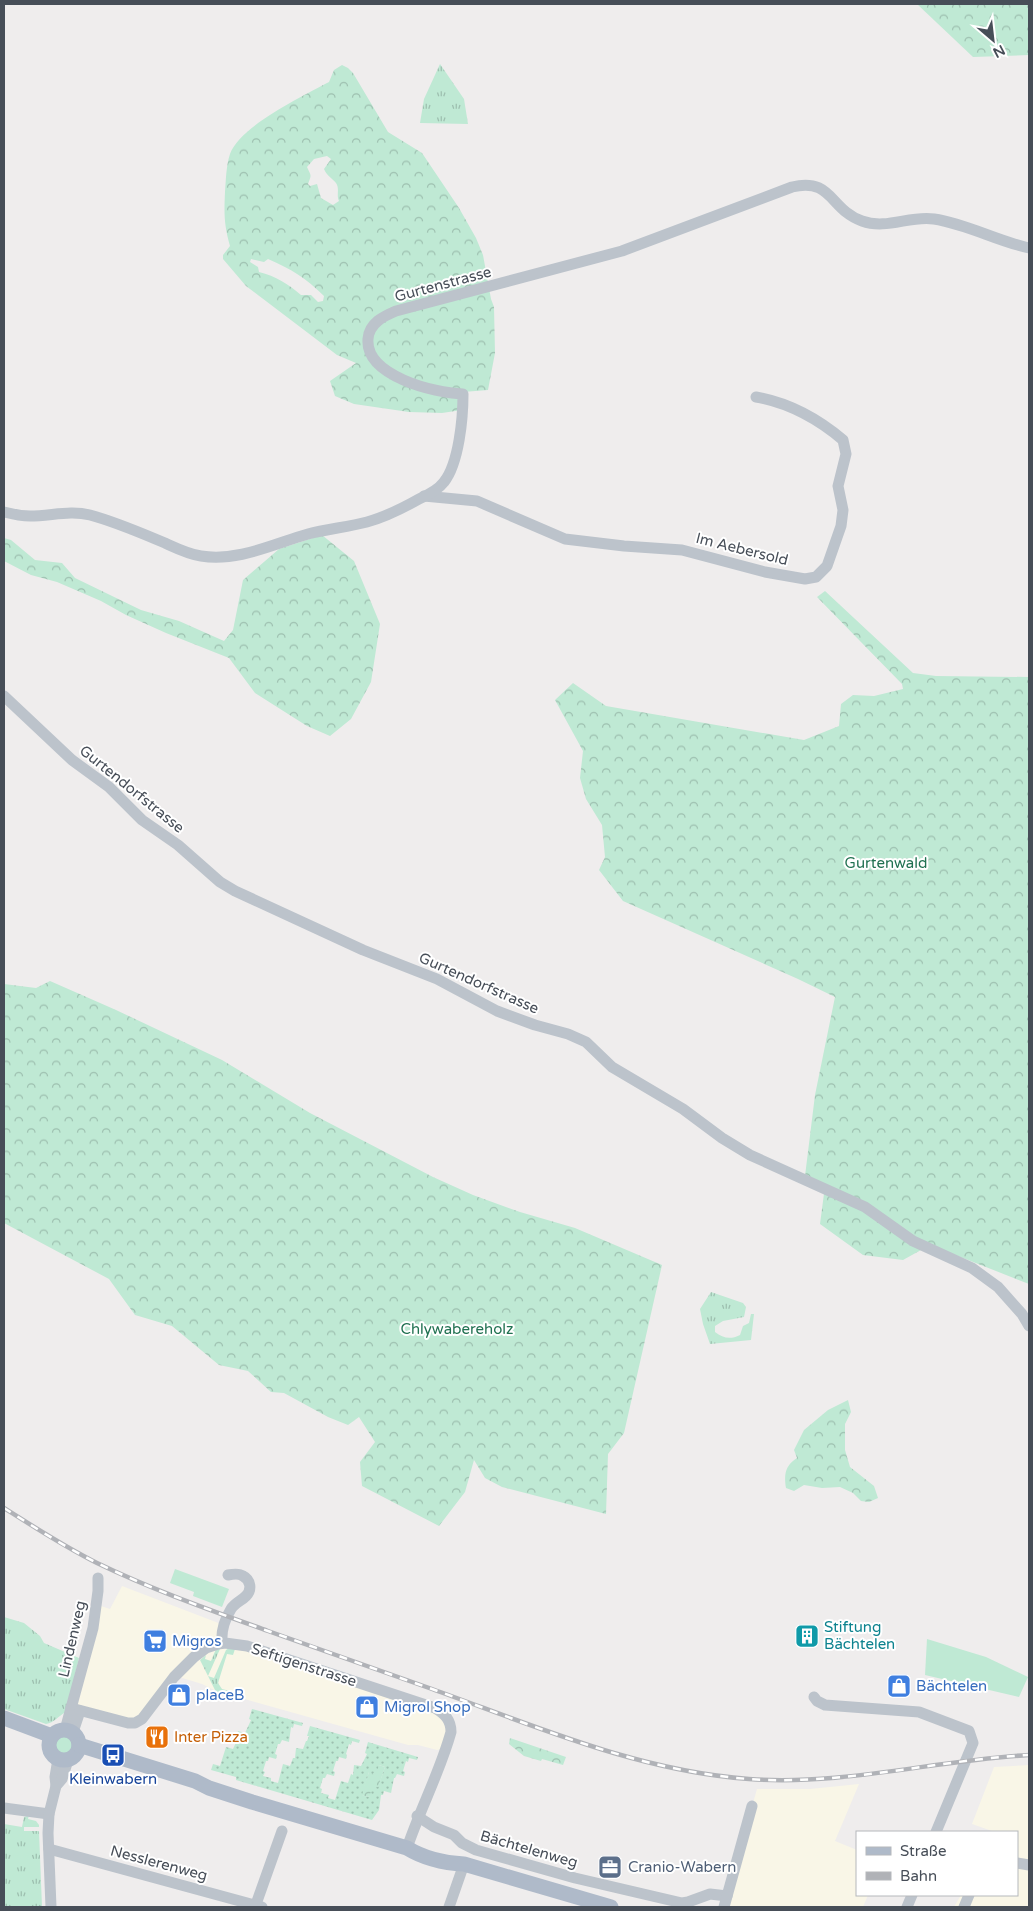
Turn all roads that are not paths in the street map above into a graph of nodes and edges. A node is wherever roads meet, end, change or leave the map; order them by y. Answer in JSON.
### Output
{"nodes":[{"id":1,"x":1029,"y":248,"type":"edge"},
{"id":2,"x":756,"y":397,"type":"dead end"},
{"id":3,"x":424,"y":496,"type":"junction"},
{"id":4,"x":4,"y":512,"type":"edge"},
{"id":5,"x":4,"y":696,"type":"edge"},
{"id":6,"x":1029,"y":1326,"type":"edge"},
{"id":7,"x":228,"y":1575,"type":"dead end"},
{"id":8,"x":98,"y":1578,"type":"dead end"},
{"id":9,"x":222,"y":1643,"type":"junction"},
{"id":10,"x":814,"y":1697,"type":"dead end"},
{"id":11,"x":76,"y":1709,"type":"junction"},
{"id":12,"x":4,"y":1718,"type":"edge"},
{"id":13,"x":4,"y":1726,"type":"edge"},
{"id":14,"x":65,"y":1745,"type":"junction"},
{"id":15,"x":752,"y":1806,"type":"dead end"},
{"id":16,"x":4,"y":1808,"type":"edge"},
{"id":17,"x":49,"y":1814,"type":"junction"},
{"id":18,"x":417,"y":1816,"type":"junction"},
{"id":19,"x":282,"y":1831,"type":"dead end"},
{"id":20,"x":936,"y":1831,"type":"edge"},
{"id":21,"x":407,"y":1848,"type":"junction"},
{"id":22,"x":49,"y":1849,"type":"junction"},
{"id":23,"x":464,"y":1864,"type":"junction"},
{"id":24,"x":725,"y":1902,"type":"edge"},
{"id":25,"x":51,"y":1907,"type":"edge"},
{"id":26,"x":258,"y":1907,"type":"edge"},
{"id":27,"x":449,"y":1907,"type":"edge"},
{"id":28,"x":611,"y":1907,"type":"edge"}],
"edges":[{"from":1,"to":3,"type":"street","name":"Gurtenstrasse"},
{"from":2,"to":3,"type":"street","name":"Im Aebersold"},
{"from":3,"to":4,"type":"street","name":"Gurtenstrasse"},
{"from":5,"to":6,"type":"street","name":"Gurtendorfstrasse"},
{"from":7,"to":9,"type":"street"},
{"from":8,"to":11,"type":"street","name":"Lindenweg"},
{"from":9,"to":11,"type":"street"},
{"from":9,"to":18,"type":"street","name":"Seftigenstrasse"},
{"from":10,"to":20,"type":"street"},
{"from":11,"to":14,"type":"street","name":"Lindenweg"},
{"from":12,"to":14,"type":"main road"},
{"from":13,"to":14,"type":"main road"},
{"from":14,"to":17,"type":"street","name":"Lindenweg"},
{"from":14,"to":21,"type":"main road"},
{"from":15,"to":24,"type":"street","name":"Bächtelenweg"},
{"from":16,"to":17,"type":"street"},
{"from":17,"to":22,"type":"street","name":"Lindenweg"},
{"from":18,"to":21,"type":"street","name":"Seftigenstrasse"},
{"from":18,"to":24,"type":"street","name":"Bächtelenweg"},
{"from":19,"to":26,"type":"street"},
{"from":21,"to":23,"type":"main road"},
{"from":22,"to":25,"type":"street","name":"Lindenweg"},
{"from":22,"to":26,"type":"street","name":"Nesslerenweg"},
{"from":23,"to":27,"type":"street"},
{"from":23,"to":28,"type":"main road"}]}
